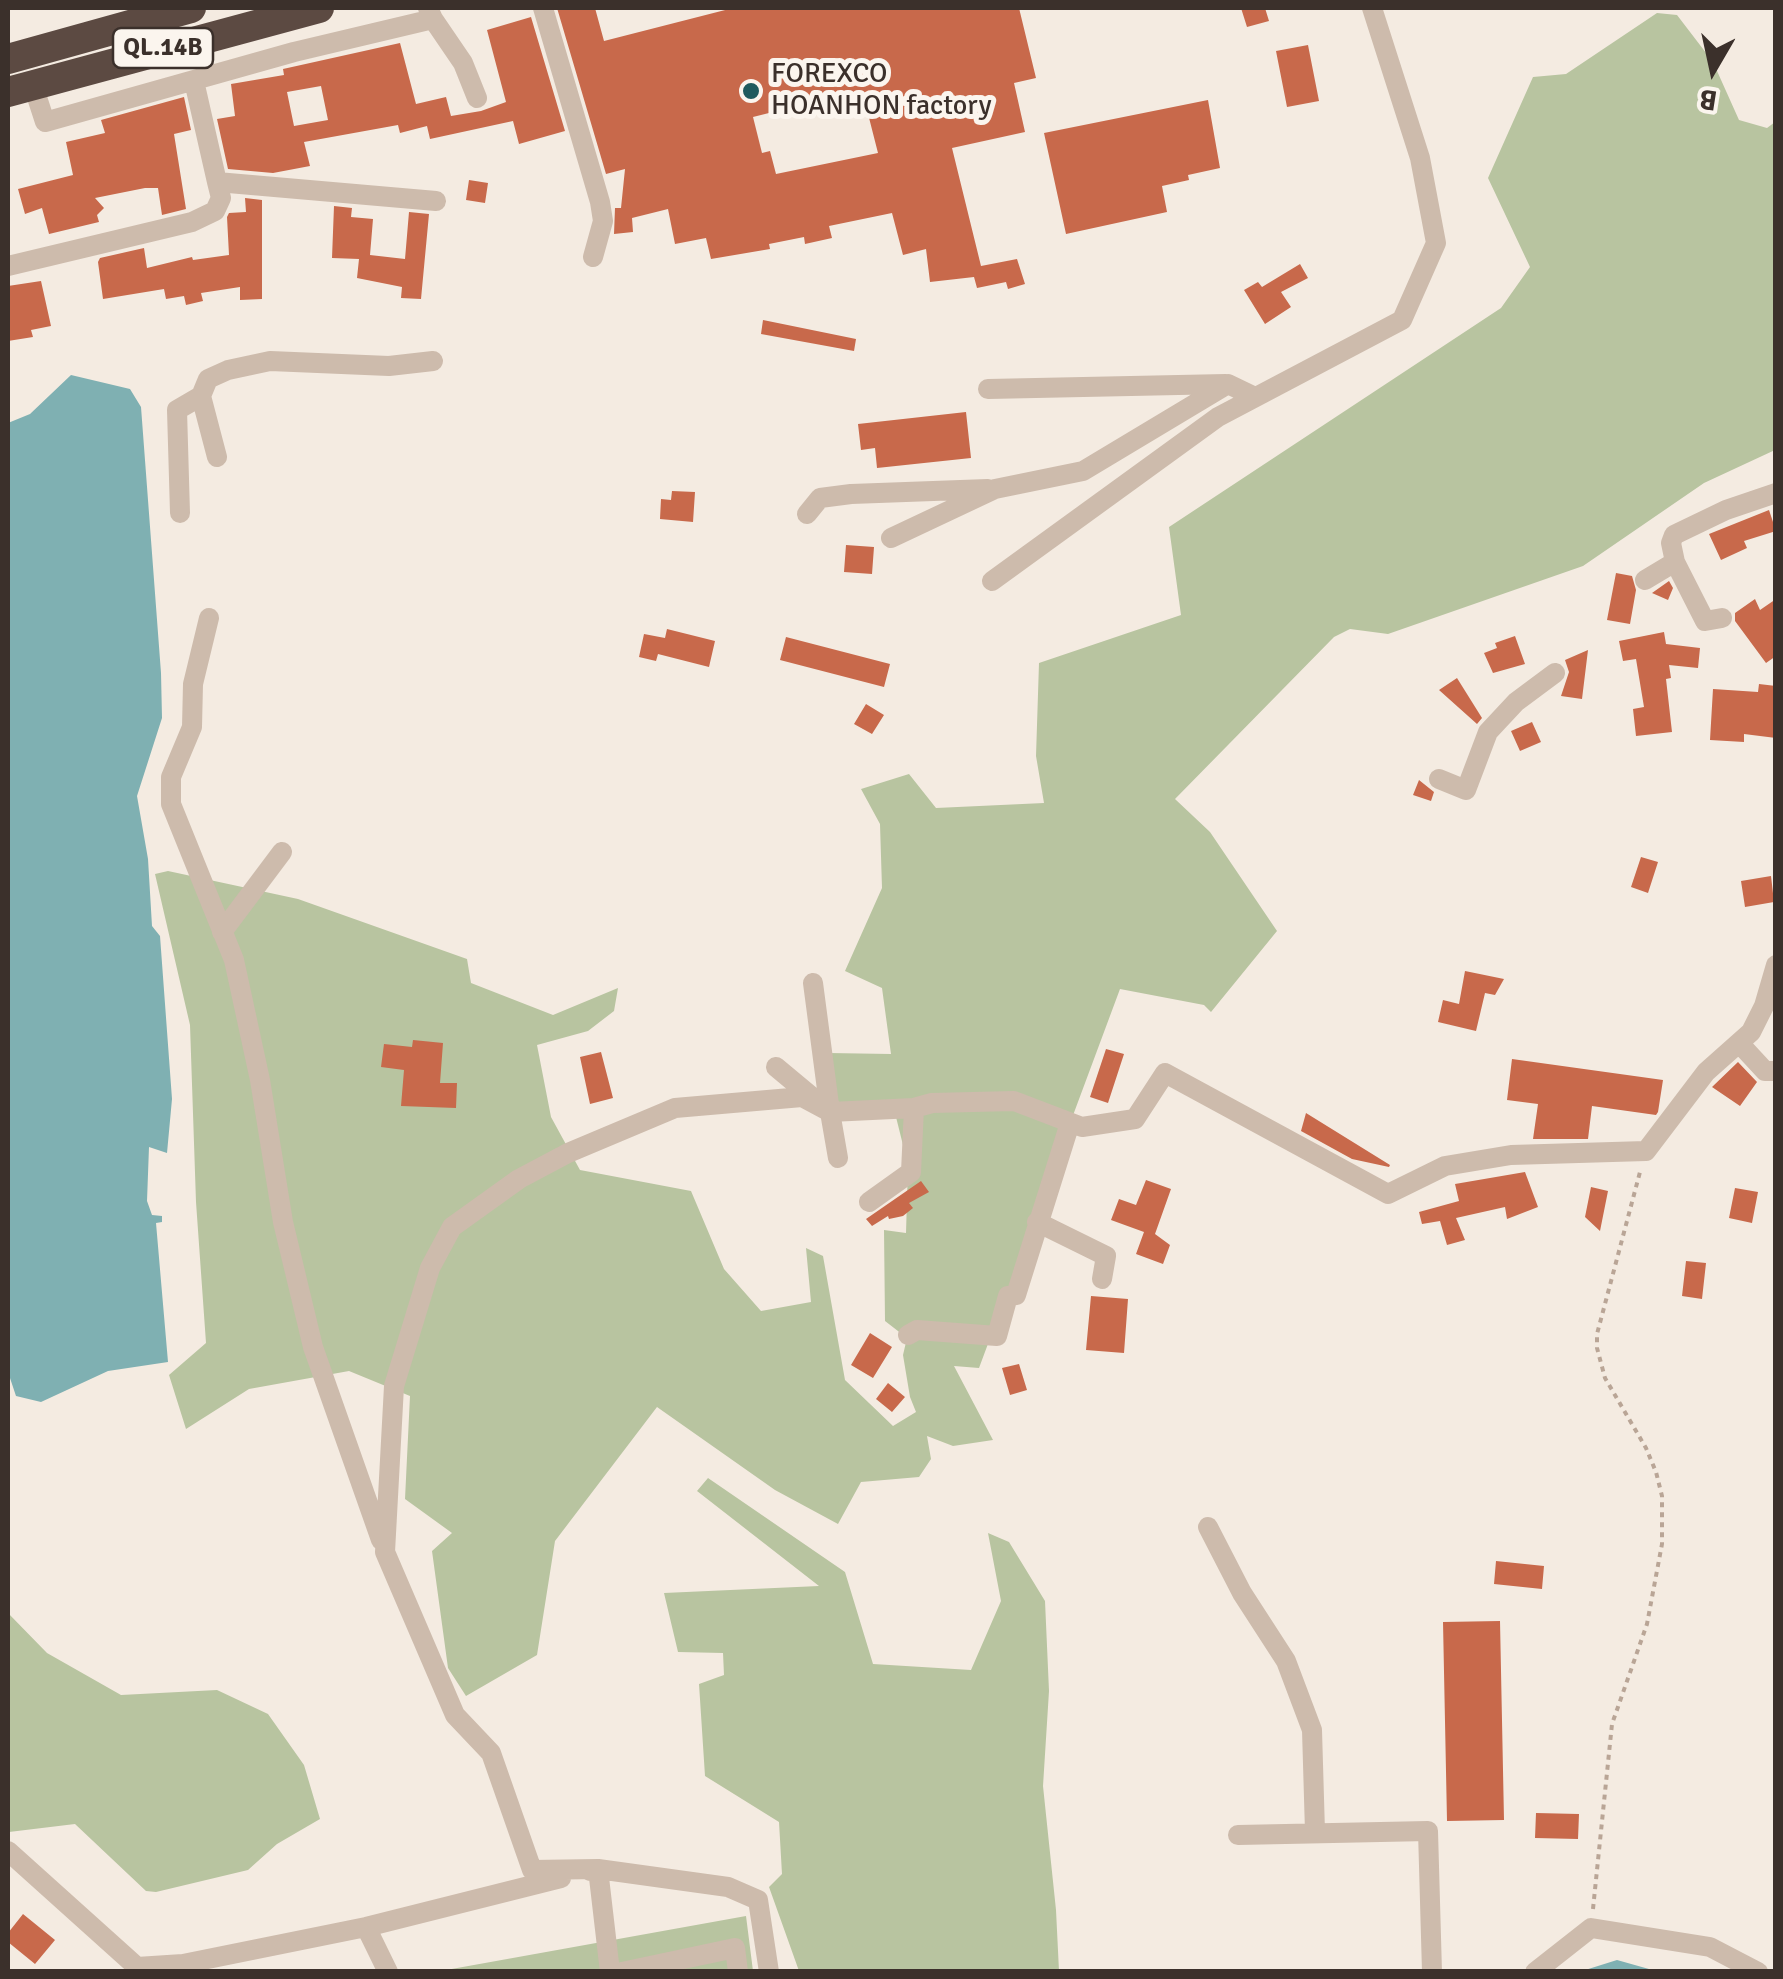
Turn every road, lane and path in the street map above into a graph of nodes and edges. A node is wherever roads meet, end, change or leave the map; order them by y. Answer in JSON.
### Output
{"nodes":[{"id":1,"x":191,"y":8,"type":"edge"},
{"id":2,"x":319,"y":8,"type":"edge"},
{"id":3,"x":543,"y":8,"type":"edge"},
{"id":4,"x":1372,"y":8,"type":"edge"},
{"id":5,"x":430,"y":13,"type":"edge"},
{"id":6,"x":8,"y":59,"type":"edge"},
{"id":7,"x":194,"y":81,"type":"junction"},
{"id":8,"x":20,"y":88,"type":"edge"},
{"id":9,"x":477,"y":98,"type":"dead end"},
{"id":10,"x":217,"y":182,"type":"junction"},
{"id":11,"x":436,"y":201,"type":"dead end"},
{"id":12,"x":593,"y":257,"type":"dead end"},
{"id":13,"x":8,"y":266,"type":"edge"},
{"id":14,"x":433,"y":361,"type":"dead end"},
{"id":15,"x":1228,"y":384,"type":"junction"},
{"id":16,"x":988,"y":389,"type":"dead end"},
{"id":17,"x":201,"y":396,"type":"junction"},
{"id":18,"x":1255,"y":397,"type":"junction"},
{"id":19,"x":217,"y":457,"type":"dead end"},
{"id":20,"x":995,"y":489,"type":"junction"},
{"id":21,"x":1776,"y":493,"type":"edge"},
{"id":22,"x":180,"y":512,"type":"dead end"},
{"id":23,"x":807,"y":514,"type":"dead end"},
{"id":24,"x":891,"y":538,"type":"dead end"},
{"id":25,"x":1675,"y":562,"type":"junction"},
{"id":26,"x":1645,"y":580,"type":"dead end"},
{"id":27,"x":992,"y":581,"type":"dead end"},
{"id":28,"x":209,"y":618,"type":"dead end"},
{"id":29,"x":1722,"y":618,"type":"dead end"},
{"id":30,"x":1554,"y":674,"type":"dead end"},
{"id":31,"x":1439,"y":779,"type":"dead end"},
{"id":32,"x":282,"y":852,"type":"dead end"},
{"id":33,"x":222,"y":932,"type":"junction"},
{"id":34,"x":1776,"y":965,"type":"edge"},
{"id":35,"x":813,"y":982,"type":"dead end"},
{"id":36,"x":1740,"y":1044,"type":"junction"},
{"id":37,"x":776,"y":1067,"type":"dead end"},
{"id":38,"x":1776,"y":1072,"type":"edge"},
{"id":39,"x":914,"y":1108,"type":"junction"},
{"id":40,"x":830,"y":1112,"type":"junction"},
{"id":41,"x":1070,"y":1123,"type":"junction"},
{"id":42,"x":1646,"y":1151,"type":"junction"},
{"id":43,"x":838,"y":1158,"type":"dead end"},
{"id":44,"x":870,"y":1202,"type":"dead end"},
{"id":45,"x":1037,"y":1222,"type":"junction"},
{"id":46,"x":1102,"y":1279,"type":"dead end"},
{"id":47,"x":908,"y":1335,"type":"dead end"},
{"id":48,"x":1208,"y":1528,"type":"dead end"},
{"id":49,"x":385,"y":1552,"type":"junction"},
{"id":50,"x":1314,"y":1832,"type":"junction"},
{"id":51,"x":1238,"y":1835,"type":"dead end"},
{"id":52,"x":8,"y":1851,"type":"edge"},
{"id":53,"x":598,"y":1869,"type":"junction"},
{"id":54,"x":366,"y":1926,"type":"junction"},
{"id":55,"x":1591,"y":1928,"type":"junction"},
{"id":56,"x":183,"y":1968,"type":"edge"},
{"id":57,"x":388,"y":1972,"type":"edge"},
{"id":58,"x":610,"y":1972,"type":"edge"},
{"id":59,"x":622,"y":1972,"type":"edge"},
{"id":60,"x":738,"y":1972,"type":"edge"},
{"id":61,"x":769,"y":1972,"type":"edge"},
{"id":62,"x":1432,"y":1972,"type":"edge"},
{"id":63,"x":1535,"y":1972,"type":"edge"},
{"id":64,"x":1758,"y":1972,"type":"edge"}],
"edges":[{"from":1,"to":6,"type":"highway","number":"QL.14B"},
{"from":2,"to":8,"type":"highway","number":"QL.14B"},
{"from":3,"to":12,"type":"street"},
{"from":4,"to":18,"type":"street"},
{"from":5,"to":7,"type":"street"},
{"from":5,"to":9,"type":"street"},
{"from":7,"to":8,"type":"street"},
{"from":7,"to":10,"type":"street"},
{"from":10,"to":11,"type":"street"},
{"from":10,"to":13,"type":"street"},
{"from":14,"to":17,"type":"street"},
{"from":15,"to":16,"type":"street"},
{"from":15,"to":18,"type":"street"},
{"from":15,"to":20,"type":"street"},
{"from":17,"to":19,"type":"street"},
{"from":17,"to":22,"type":"street"},
{"from":18,"to":27,"type":"street"},
{"from":20,"to":23,"type":"street"},
{"from":20,"to":24,"type":"street"},
{"from":21,"to":25,"type":"street"},
{"from":25,"to":26,"type":"street"},
{"from":25,"to":29,"type":"street"},
{"from":28,"to":33,"type":"street"},
{"from":30,"to":31,"type":"street"},
{"from":32,"to":33,"type":"street"},
{"from":33,"to":49,"type":"street"},
{"from":34,"to":36,"type":"street"},
{"from":35,"to":40,"type":"street"},
{"from":36,"to":38,"type":"street"},
{"from":36,"to":42,"type":"street"},
{"from":37,"to":40,"type":"street"},
{"from":39,"to":40,"type":"street"},
{"from":39,"to":41,"type":"street"},
{"from":39,"to":44,"type":"street"},
{"from":40,"to":43,"type":"street"},
{"from":40,"to":49,"type":"street"},
{"from":41,"to":42,"type":"street"},
{"from":41,"to":45,"type":"street"},
{"from":42,"to":55,"type":"path"},
{"from":45,"to":46,"type":"street"},
{"from":45,"to":47,"type":"street"},
{"from":48,"to":50,"type":"street"},
{"from":49,"to":53,"type":"street"},
{"from":50,"to":51,"type":"street"},
{"from":50,"to":62,"type":"street"},
{"from":52,"to":56,"type":"street"},
{"from":53,"to":54,"type":"street"},
{"from":53,"to":58,"type":"street"},
{"from":53,"to":61,"type":"street"},
{"from":54,"to":56,"type":"street"},
{"from":54,"to":57,"type":"street"},
{"from":55,"to":63,"type":"street"},
{"from":55,"to":64,"type":"street"},
{"from":59,"to":60,"type":"street"}]}
